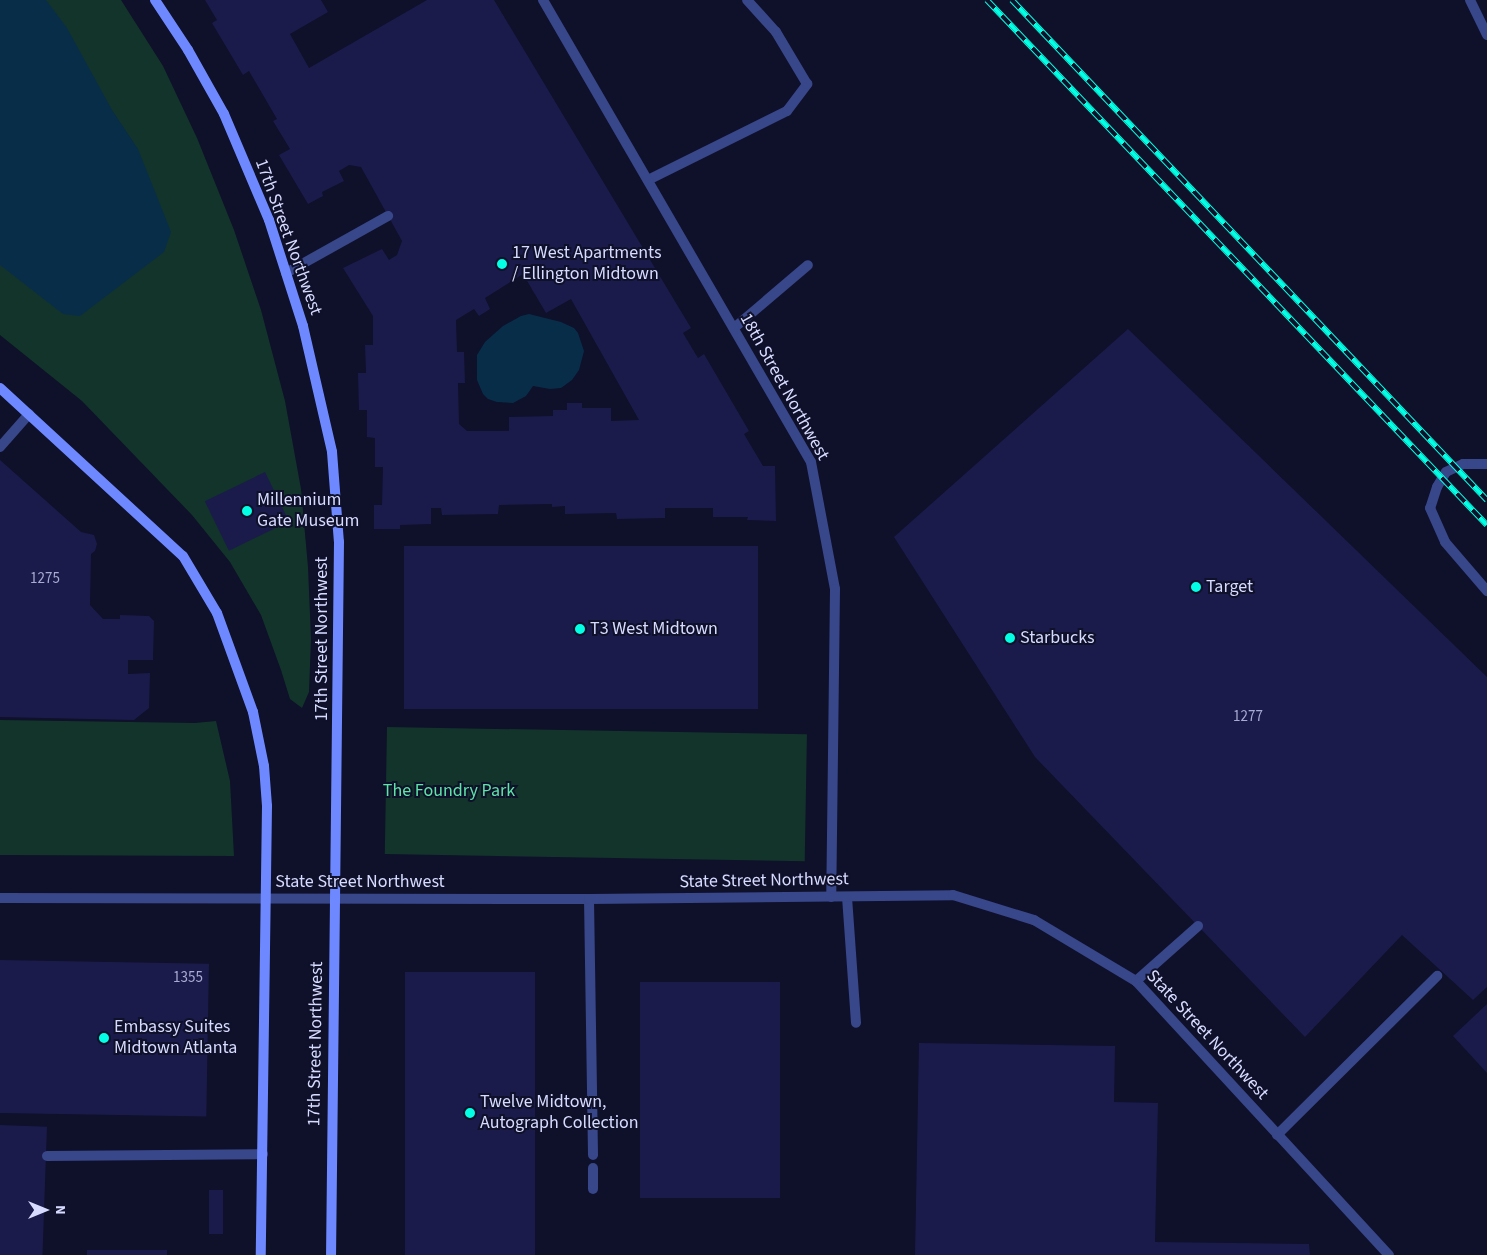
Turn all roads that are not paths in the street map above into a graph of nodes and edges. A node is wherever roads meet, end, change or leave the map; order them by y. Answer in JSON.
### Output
{"nodes":[{"id":1,"x":154,"y":0,"type":"edge"},
{"id":2,"x":543,"y":0,"type":"edge"},
{"id":3,"x":747,"y":0,"type":"edge"},
{"id":4,"x":1470,"y":0,"type":"edge"},
{"id":5,"x":1487,"y":35,"type":"edge"},
{"id":6,"x":648,"y":180,"type":"junction"},
{"id":7,"x":388,"y":216,"type":"dead end"},
{"id":8,"x":808,"y":265,"type":"dead end"},
{"id":9,"x":286,"y":273,"type":"junction"},
{"id":10,"x":734,"y":328,"type":"junction"},
{"id":11,"x":0,"y":388,"type":"edge"},
{"id":12,"x":29,"y":414,"type":"junction"},
{"id":13,"x":0,"y":447,"type":"edge"},
{"id":14,"x":1487,"y":464,"type":"edge"},
{"id":15,"x":1487,"y":591,"type":"edge"},
{"id":16,"x":831,"y":896,"type":"junction"},
{"id":17,"x":847,"y":896,"type":"junction"},
{"id":18,"x":334,"y":897,"type":"junction"},
{"id":19,"x":0,"y":898,"type":"edge"},
{"id":20,"x":267,"y":898,"type":"junction"},
{"id":21,"x":589,"y":899,"type":"junction"},
{"id":22,"x":1198,"y":926,"type":"dead end"},
{"id":23,"x":1437,"y":976,"type":"dead end"},
{"id":24,"x":1136,"y":981,"type":"junction"},
{"id":25,"x":856,"y":1023,"type":"dead end"},
{"id":26,"x":1277,"y":1135,"type":"junction"},
{"id":27,"x":263,"y":1154,"type":"junction"},
{"id":28,"x":592,"y":1155,"type":"dead end"},
{"id":29,"x":47,"y":1156,"type":"dead end"},
{"id":30,"x":592,"y":1168,"type":"dead end"},
{"id":31,"x":593,"y":1189,"type":"dead end"},
{"id":32,"x":262,"y":1255,"type":"edge"},
{"id":33,"x":331,"y":1255,"type":"edge"},
{"id":34,"x":1388,"y":1255,"type":"edge"}],
"edges":[{"from":1,"to":9,"type":"main road","name":"17th Street Northwest"},
{"from":2,"to":6,"type":"street","name":"18th Street Northwest"},
{"from":3,"to":6,"type":"street"},
{"from":4,"to":5,"type":"street"},
{"from":6,"to":10,"type":"street","name":"18th Street Northwest"},
{"from":7,"to":9,"type":"street"},
{"from":8,"to":10,"type":"street"},
{"from":9,"to":18,"type":"main road","name":"17th Street Northwest"},
{"from":10,"to":16,"type":"street","name":"18th Street Northwest"},
{"from":11,"to":12,"type":"main road"},
{"from":12,"to":13,"type":"street"},
{"from":12,"to":20,"type":"main road"},
{"from":14,"to":15,"type":"street"},
{"from":16,"to":17,"type":"street","name":"State Street Northwest"},
{"from":16,"to":21,"type":"street","name":"State Street Northwest"},
{"from":17,"to":24,"type":"street","name":"State Street Northwest"},
{"from":17,"to":25,"type":"street"},
{"from":18,"to":20,"type":"street","name":"State Street Northwest"},
{"from":18,"to":21,"type":"street","name":"State Street Northwest"},
{"from":18,"to":33,"type":"main road","name":"17th Street Northwest"},
{"from":19,"to":20,"type":"street","name":"State Street Northwest"},
{"from":20,"to":27,"type":"main road"},
{"from":21,"to":28,"type":"street"},
{"from":22,"to":24,"type":"street"},
{"from":23,"to":26,"type":"street"},
{"from":24,"to":26,"type":"street","name":"State Street Northwest"},
{"from":26,"to":34,"type":"street","name":"State Street Northwest"},
{"from":27,"to":29,"type":"street"},
{"from":27,"to":32,"type":"main road"},
{"from":30,"to":31,"type":"street"}]}
